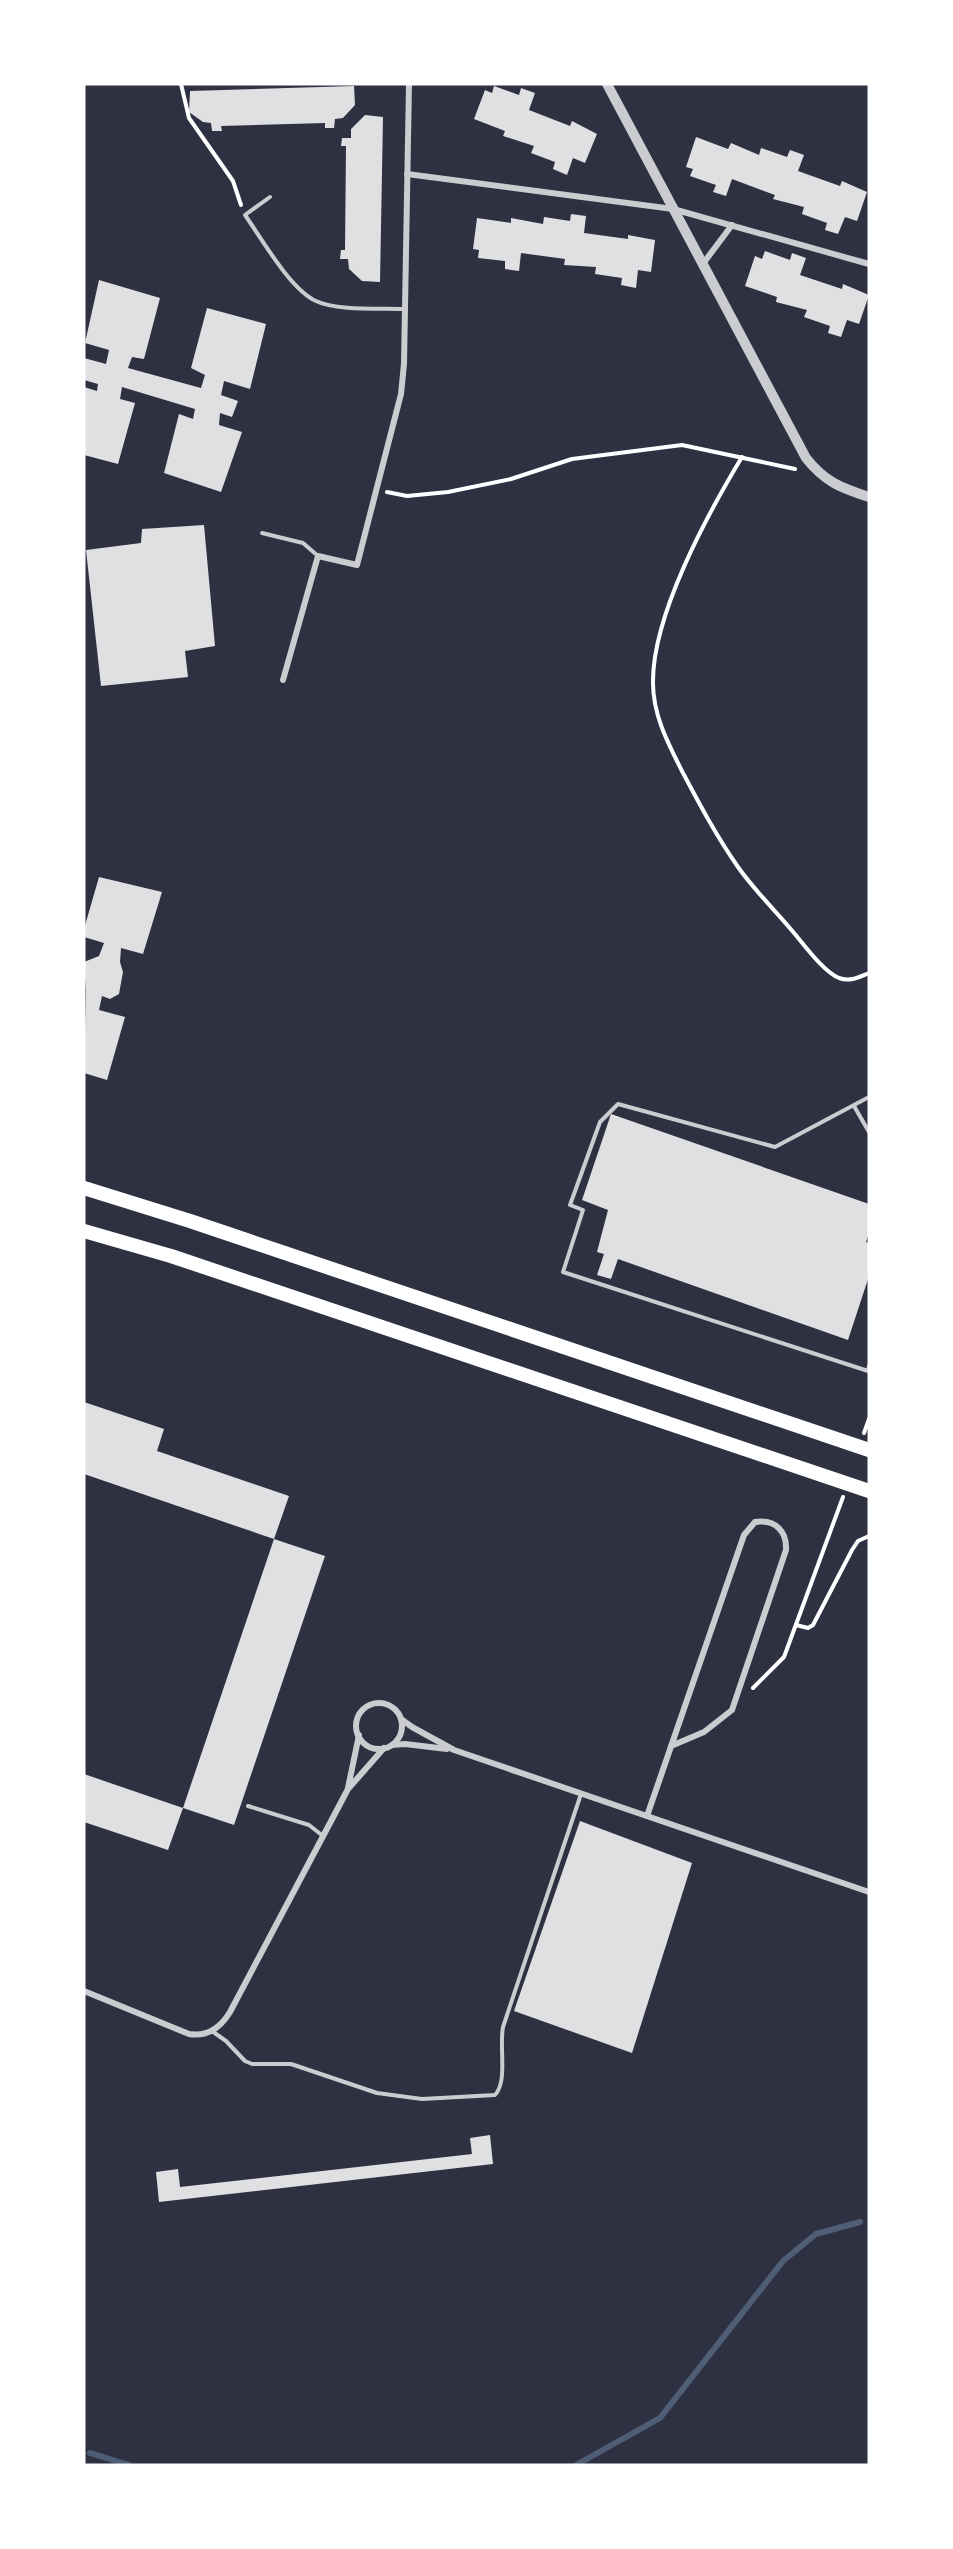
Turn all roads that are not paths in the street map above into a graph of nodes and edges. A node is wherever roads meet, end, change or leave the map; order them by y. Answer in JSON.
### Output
{"nodes":[{"id":1,"x":409,"y":84,"type":"edge"},
{"id":2,"x":607,"y":84,"type":"edge"},
{"id":3,"x":407,"y":174,"type":"junction"},
{"id":4,"x":270,"y":197,"type":"dead end"},
{"id":5,"x":673,"y":209,"type":"junction"},
{"id":6,"x":732,"y":225,"type":"junction"},
{"id":7,"x":869,"y":264,"type":"edge"},
{"id":8,"x":702,"y":265,"type":"junction"},
{"id":9,"x":404,"y":309,"type":"junction"},
{"id":10,"x":869,"y":497,"type":"edge"},
{"id":11,"x":262,"y":533,"type":"dead end"},
{"id":12,"x":318,"y":556,"type":"junction"},
{"id":13,"x":283,"y":681,"type":"dead end"},
{"id":14,"x":869,"y":1097,"type":"edge"},
{"id":15,"x":854,"y":1106,"type":"junction"},
{"id":16,"x":869,"y":1132,"type":"edge"},
{"id":17,"x":84,"y":1188,"type":"edge"},
{"id":18,"x":84,"y":1230,"type":"edge"},
{"id":19,"x":869,"y":1366,"type":"edge"},
{"id":20,"x":869,"y":1450,"type":"edge"},
{"id":21,"x":869,"y":1491,"type":"edge"},
{"id":22,"x":401,"y":1719,"type":"junction"},
{"id":23,"x":358,"y":1735,"type":"junction"},
{"id":24,"x":392,"y":1745,"type":"junction"},
{"id":25,"x":671,"y":1746,"type":"junction"},
{"id":26,"x":384,"y":1748,"type":"junction"},
{"id":27,"x":454,"y":1750,"type":"junction"},
{"id":28,"x":348,"y":1789,"type":"junction"},
{"id":29,"x":581,"y":1794,"type":"junction"},
{"id":30,"x":248,"y":1806,"type":"dead end"},
{"id":31,"x":647,"y":1816,"type":"junction"},
{"id":32,"x":323,"y":1836,"type":"junction"},
{"id":33,"x":869,"y":1892,"type":"edge"},
{"id":34,"x":84,"y":1991,"type":"edge"},
{"id":35,"x":212,"y":2031,"type":"junction"}],
"edges":[{"from":1,"to":3,"type":"street"},
{"from":2,"to":5,"type":"street"},
{"from":3,"to":5,"type":"street"},
{"from":3,"to":9,"type":"street"},
{"from":4,"to":9,"type":"lane"},
{"from":5,"to":6,"type":"street"},
{"from":5,"to":8,"type":"street"},
{"from":6,"to":7,"type":"street"},
{"from":6,"to":8,"type":"street"},
{"from":8,"to":10,"type":"street"},
{"from":9,"to":12,"type":"street"},
{"from":11,"to":12,"type":"lane"},
{"from":12,"to":13,"type":"street"},
{"from":14,"to":15,"type":"lane"},
{"from":15,"to":16,"type":"lane"},
{"from":15,"to":19,"type":"lane"},
{"from":17,"to":20,"type":"highway"},
{"from":18,"to":21,"type":"highway"},
{"from":22,"to":23,"type":"street"},
{"from":22,"to":24,"type":"street"},
{"from":22,"to":27,"type":"street"},
{"from":23,"to":26,"type":"street"},
{"from":23,"to":28,"type":"street"},
{"from":24,"to":26,"type":"street"},
{"from":24,"to":27,"type":"street"},
{"from":25,"to":25,"type":"street"},
{"from":25,"to":31,"type":"street"},
{"from":26,"to":28,"type":"street"},
{"from":27,"to":29,"type":"street"},
{"from":28,"to":32,"type":"street"},
{"from":29,"to":31,"type":"street"},
{"from":29,"to":35,"type":"lane"},
{"from":30,"to":32,"type":"lane"},
{"from":31,"to":33,"type":"street"},
{"from":32,"to":35,"type":"street"},
{"from":34,"to":35,"type":"street"}]}
